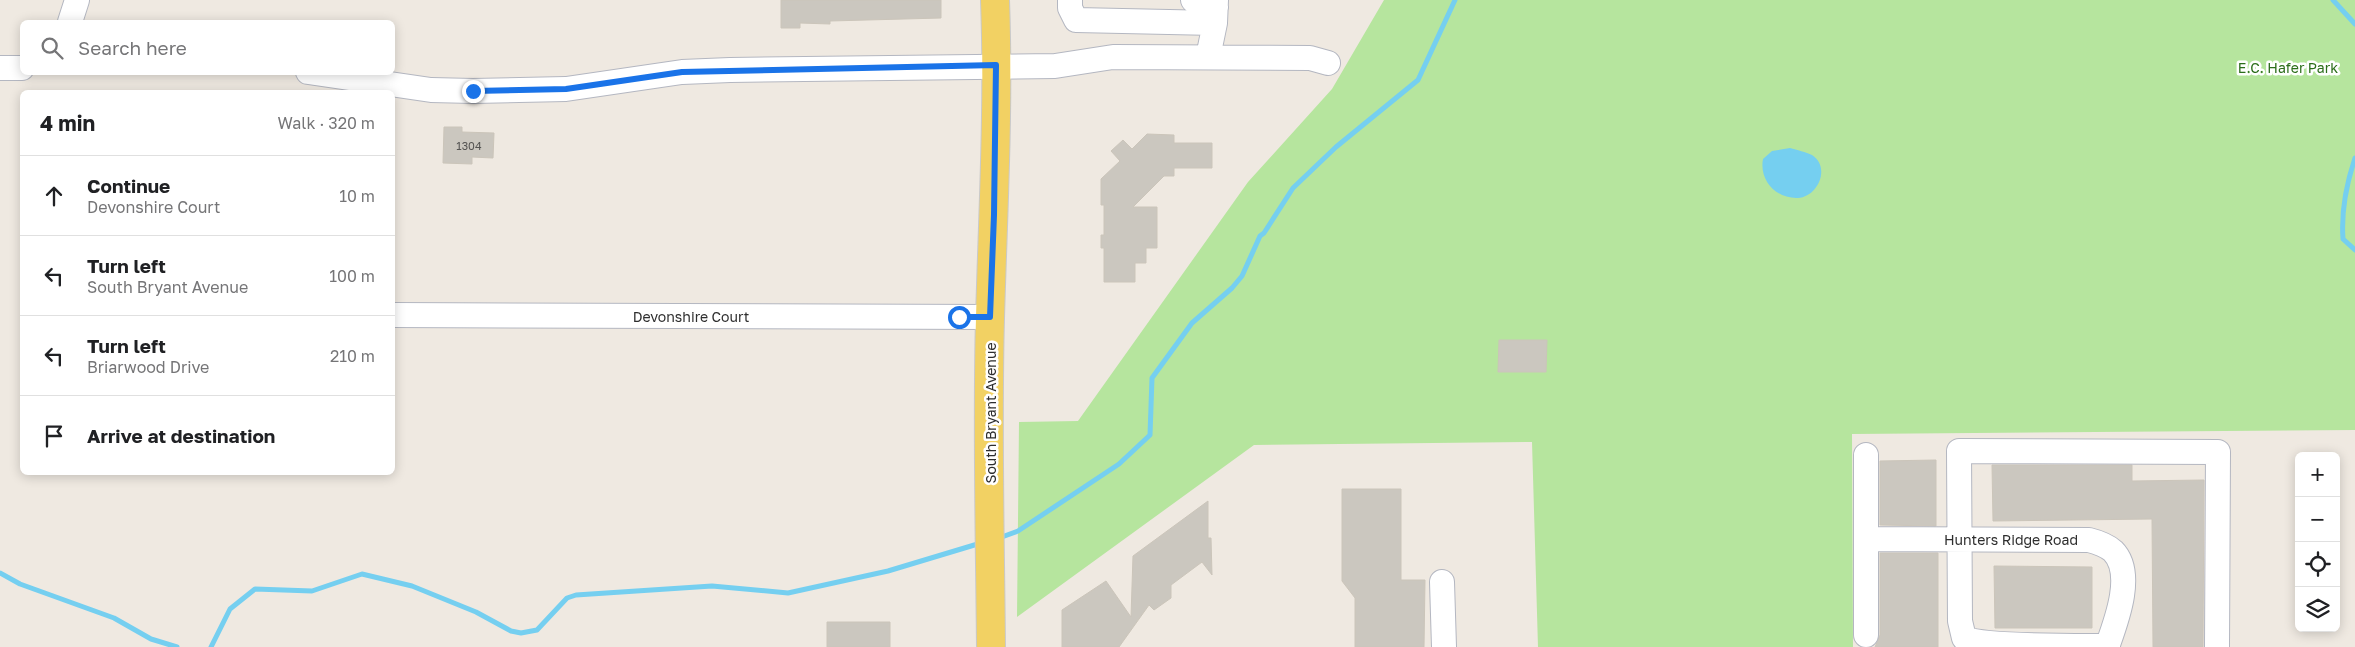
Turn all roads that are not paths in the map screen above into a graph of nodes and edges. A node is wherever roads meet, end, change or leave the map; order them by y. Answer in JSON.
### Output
{"nodes":[{"id":1,"x":76,"y":0,"type":"edge"},
{"id":2,"x":995,"y":0,"type":"edge"},
{"id":3,"x":1070,"y":0,"type":"edge"},
{"id":4,"x":1194,"y":0,"type":"edge"},
{"id":5,"x":1216,"y":10,"type":"edge"},
{"id":6,"x":71,"y":20,"type":"edge"},
{"id":7,"x":1208,"y":58,"type":"junction"},
{"id":8,"x":1328,"y":63,"type":"dead end"},
{"id":9,"x":996,"y":65,"type":"junction"},
{"id":10,"x":0,"y":68,"type":"edge"},
{"id":11,"x":20,"y":68,"type":"edge"},
{"id":12,"x":328,"y":75,"type":"edge"},
{"id":13,"x":395,"y":315,"type":"edge"},
{"id":14,"x":990,"y":317,"type":"junction"},
{"id":15,"x":1866,"y":455,"type":"dead end"},
{"id":16,"x":1866,"y":539,"type":"junction"},
{"id":17,"x":1959,"y":539,"type":"junction"},
{"id":18,"x":1442,"y":582,"type":"dead end"},
{"id":19,"x":1866,"y":635,"type":"dead end"},
{"id":20,"x":2108,"y":646,"type":"edge"},
{"id":21,"x":991,"y":647,"type":"edge"},
{"id":22,"x":1444,"y":647,"type":"edge"},
{"id":23,"x":2217,"y":647,"type":"edge"}],
"edges":[{"from":1,"to":6,"type":"street"},
{"from":2,"to":9,"type":"main road","name":"South Bryant Avenue"},
{"from":3,"to":5,"type":"street"},
{"from":4,"to":5,"type":"street"},
{"from":5,"to":7,"type":"street"},
{"from":7,"to":8,"type":"street"},
{"from":7,"to":9,"type":"street"},
{"from":9,"to":12,"type":"street"},
{"from":9,"to":14,"type":"main road","name":"South Bryant Avenue"},
{"from":10,"to":11,"type":"street"},
{"from":13,"to":14,"type":"street","name":"Devonshire Court"},
{"from":14,"to":21,"type":"main road","name":"South Bryant Avenue"},
{"from":15,"to":16,"type":"street"},
{"from":16,"to":17,"type":"street","name":"Hunters Ridge Road"},
{"from":16,"to":19,"type":"street"},
{"from":17,"to":20,"type":"street"},
{"from":17,"to":20,"type":"street","name":"Hunters Ridge Road"},
{"from":17,"to":23,"type":"street"},
{"from":18,"to":22,"type":"street"}]}
